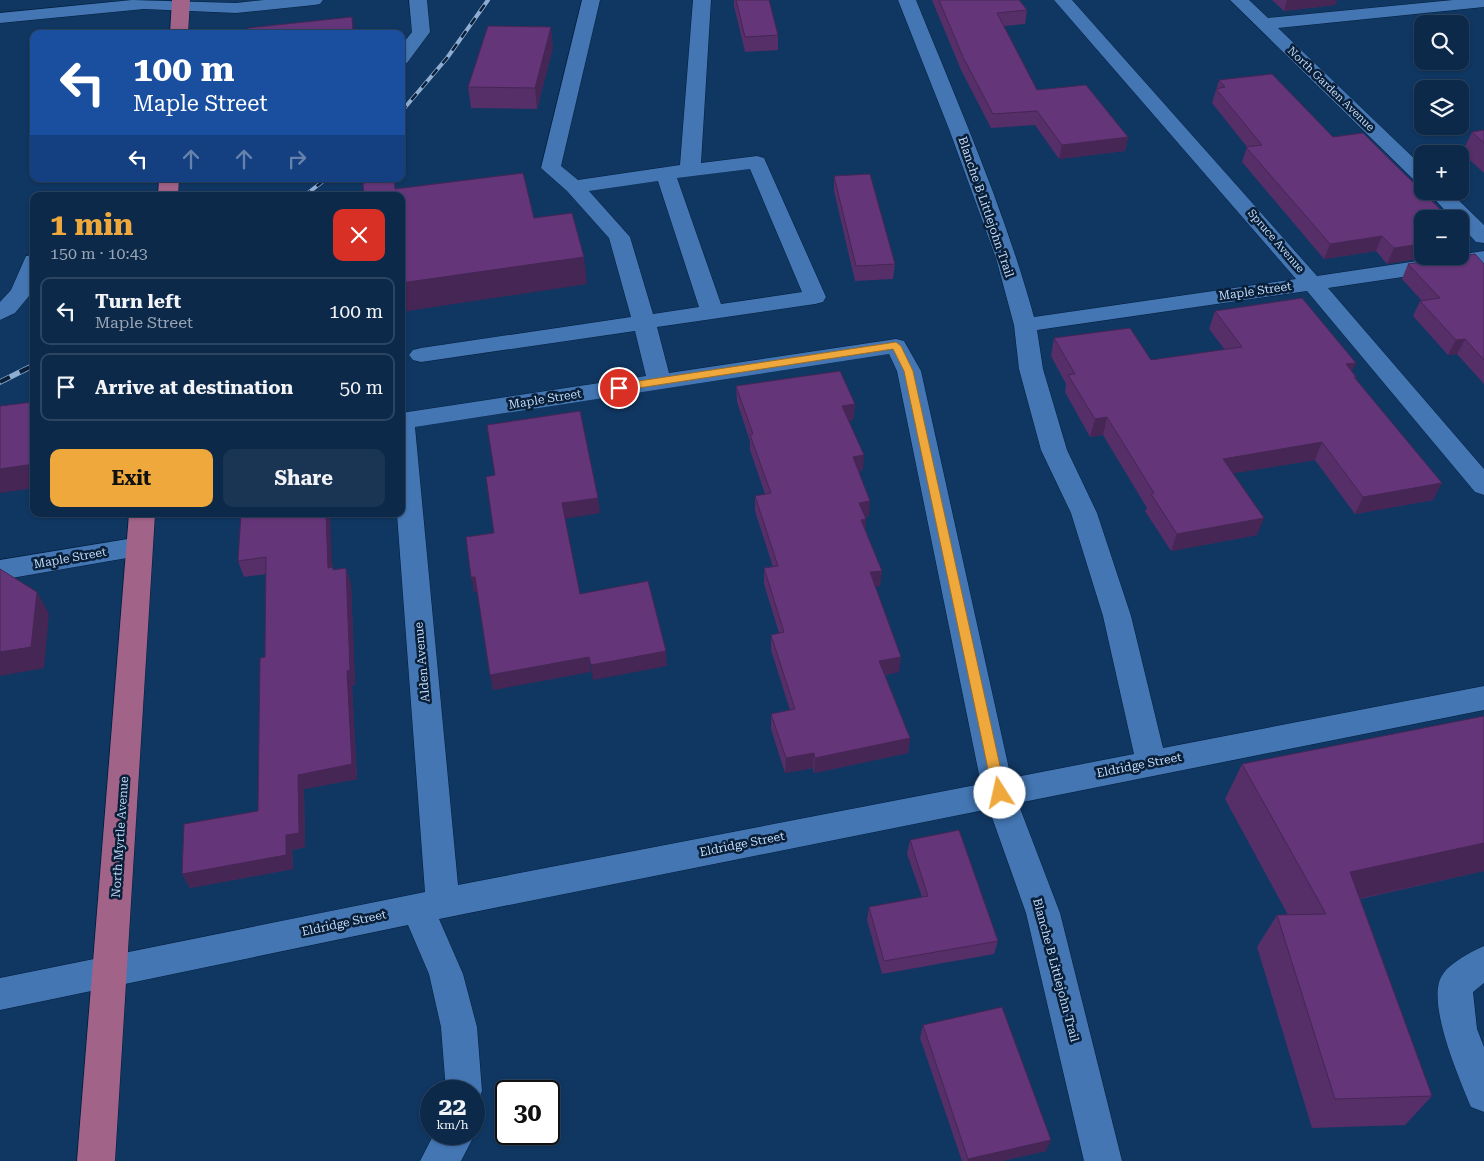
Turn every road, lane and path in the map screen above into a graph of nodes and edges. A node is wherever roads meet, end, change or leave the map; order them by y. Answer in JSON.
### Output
{"nodes":[{"id":1,"x":314,"y":0,"type":"edge"},
{"id":2,"x":418,"y":0,"type":"edge"},
{"id":3,"x":591,"y":0,"type":"edge"},
{"id":4,"x":702,"y":0,"type":"edge"},
{"id":5,"x":907,"y":0,"type":"edge"},
{"id":6,"x":1063,"y":0,"type":"edge"},
{"id":7,"x":1239,"y":0,"type":"edge"},
{"id":8,"x":1484,"y":2,"type":"edge"},
{"id":9,"x":181,"y":3,"type":"edge"},
{"id":10,"x":0,"y":18,"type":"edge"},
{"id":11,"x":1264,"y":24,"type":"junction"},
{"id":12,"x":179,"y":30,"type":"edge"},
{"id":13,"x":405,"y":54,"type":"edge"},
{"id":14,"x":1414,"y":169,"type":"edge"},
{"id":15,"x":690,"y":170,"type":"junction"},
{"id":16,"x":666,"y":174,"type":"junction"},
{"id":17,"x":574,"y":187,"type":"junction"},
{"id":18,"x":1446,"y":200,"type":"edge"},
{"id":19,"x":1484,"y":237,"type":"edge"},
{"id":20,"x":1484,"y":258,"type":"edge"},
{"id":21,"x":30,"y":272,"type":"edge"},
{"id":22,"x":1312,"y":283,"type":"junction"},
{"id":23,"x":712,"y":312,"type":"junction"},
{"id":24,"x":0,"y":313,"type":"edge"},
{"id":25,"x":644,"y":322,"type":"junction"},
{"id":26,"x":1026,"y":325,"type":"junction"},
{"id":27,"x":896,"y":346,"type":"joint"},
{"id":28,"x":421,"y":356,"type":"dead end"},
{"id":29,"x":659,"y":381,"type":"junction"},
{"id":30,"x":405,"y":421,"type":"edge"},
{"id":31,"x":405,"y":473,"type":"edge"},
{"id":32,"x":1484,"y":486,"type":"edge"},
{"id":33,"x":142,"y":517,"type":"edge"},
{"id":34,"x":140,"y":546,"type":"junction"},
{"id":35,"x":0,"y":570,"type":"edge"},
{"id":36,"x":1484,"y":698,"type":"edge"},
{"id":37,"x":1151,"y":762,"type":"junction"},
{"id":38,"x":1000,"y":793,"type":"junction"},
{"id":39,"x":430,"y":905,"type":"junction"},
{"id":40,"x":1484,"y":962,"type":"edge"},
{"id":41,"x":111,"y":972,"type":"junction"},
{"id":42,"x":0,"y":994,"type":"edge"},
{"id":43,"x":463,"y":1080,"type":"edge"},
{"id":44,"x":1484,"y":1094,"type":"edge"},
{"id":45,"x":449,"y":1145,"type":"edge"},
{"id":46,"x":96,"y":1161,"type":"edge"},
{"id":47,"x":439,"y":1161,"type":"edge"},
{"id":48,"x":1103,"y":1161,"type":"edge"}],
"edges":[{"from":1,"to":9,"type":"street"},
{"from":2,"to":13,"type":"street"},
{"from":3,"to":17,"type":"street"},
{"from":4,"to":15,"type":"street"},
{"from":5,"to":26,"type":"street","name":"Blanche B Littlejohn Trail"},
{"from":6,"to":22,"type":"street","name":"Spruce Avenue"},
{"from":7,"to":11,"type":"street","name":"North Garden Avenue"},
{"from":8,"to":11,"type":"street"},
{"from":9,"to":10,"type":"street"},
{"from":9,"to":12,"type":"main road"},
{"from":11,"to":14,"type":"street","name":"North Garden Avenue"},
{"from":15,"to":16,"type":"street"},
{"from":15,"to":23,"type":"street"},
{"from":16,"to":17,"type":"street"},
{"from":16,"to":23,"type":"street"},
{"from":17,"to":25,"type":"street"},
{"from":18,"to":19,"type":"street"},
{"from":20,"to":22,"type":"street","name":"Maple Street"},
{"from":21,"to":24,"type":"street"},
{"from":22,"to":26,"type":"street","name":"Maple Street"},
{"from":22,"to":32,"type":"street","name":"Spruce Avenue"},
{"from":23,"to":25,"type":"street"},
{"from":25,"to":28,"type":"street"},
{"from":25,"to":29,"type":"street"},
{"from":26,"to":37,"type":"street","name":"Blanche B Littlejohn Trail"},
{"from":27,"to":29,"type":"street","name":"Maple Street"},
{"from":27,"to":38,"type":"street","name":"Blanche B Littlejohn Trail"},
{"from":29,"to":30,"type":"street","name":"Maple Street"},
{"from":31,"to":39,"type":"street","name":"Alden Avenue"},
{"from":33,"to":34,"type":"main road","name":"North Myrtle Avenue"},
{"from":34,"to":35,"type":"street","name":"Maple Street"},
{"from":34,"to":41,"type":"main road","name":"North Myrtle Avenue"},
{"from":36,"to":37,"type":"street","name":"Eldridge Street"},
{"from":37,"to":38,"type":"street","name":"Eldridge Street"},
{"from":38,"to":39,"type":"street","name":"Eldridge Street"},
{"from":38,"to":48,"type":"street","name":"Blanche B Littlejohn Trail"},
{"from":39,"to":41,"type":"street","name":"Eldridge Street"},
{"from":39,"to":43,"type":"street","name":"Alden Avenue"},
{"from":40,"to":44,"type":"street"},
{"from":41,"to":42,"type":"street","name":"Eldridge Street"},
{"from":41,"to":46,"type":"main road","name":"North Myrtle Avenue"},
{"from":45,"to":47,"type":"street"}]}
